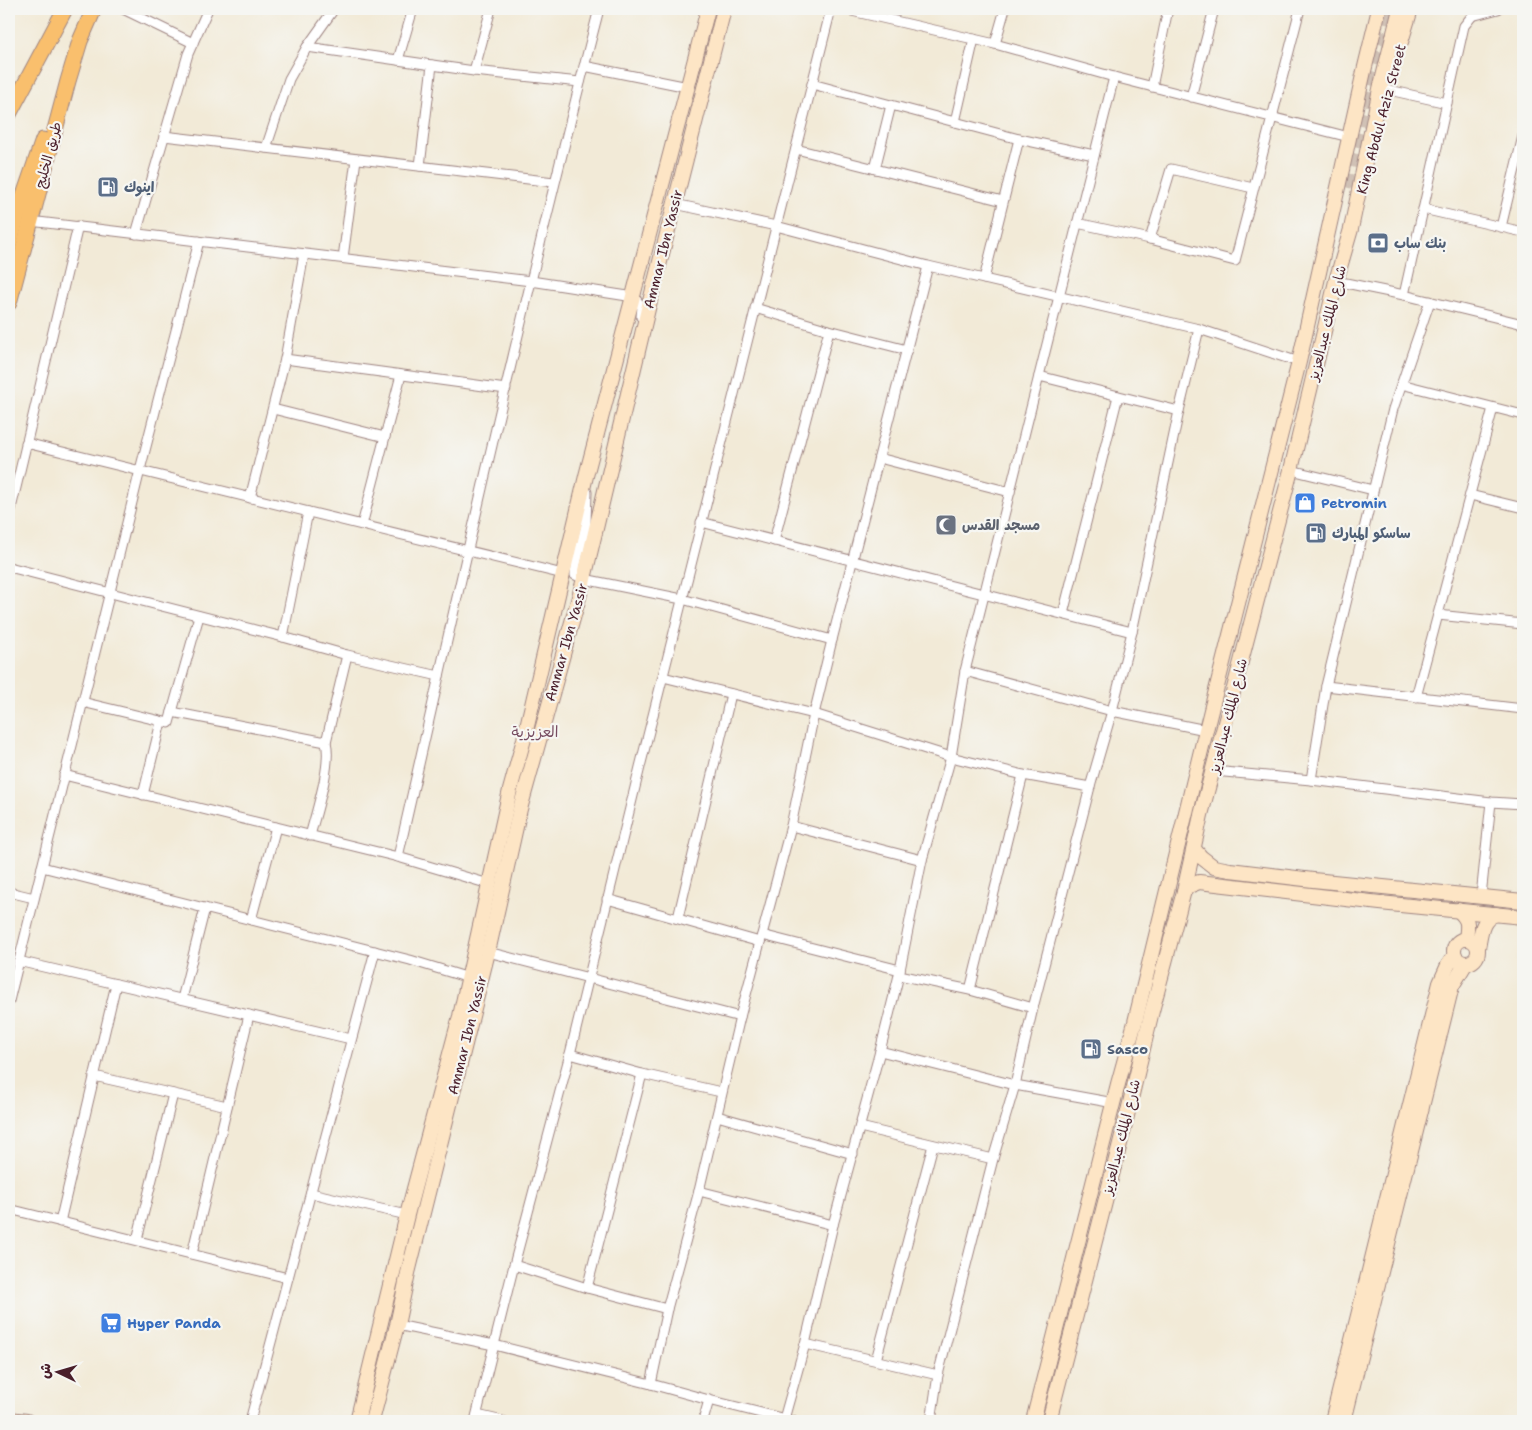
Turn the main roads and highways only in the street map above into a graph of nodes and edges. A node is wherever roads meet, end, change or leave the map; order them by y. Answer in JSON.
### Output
{"nodes":[{"id":1,"x":65,"y":9,"type":"edge"},
{"id":2,"x":94,"y":9,"type":"edge"},
{"id":3,"x":28,"y":78,"type":"junction"},
{"id":4,"x":68,"y":81,"type":"junction"},
{"id":5,"x":9,"y":114,"type":"edge"},
{"id":6,"x":9,"y":123,"type":"edge"},
{"id":7,"x":9,"y":245,"type":"edge"},
{"id":8,"x":9,"y":303,"type":"edge"}],
"edges":[{"from":1,"to":3,"type":"main road"},
{"from":2,"to":4,"type":"main road","name":"طريق الخليج"},
{"from":3,"to":5,"type":"main road"},
{"from":3,"to":6,"type":"main road"},
{"from":4,"to":7,"type":"main road"},
{"from":4,"to":8,"type":"main road","name":"طريق الخليج"}]}
